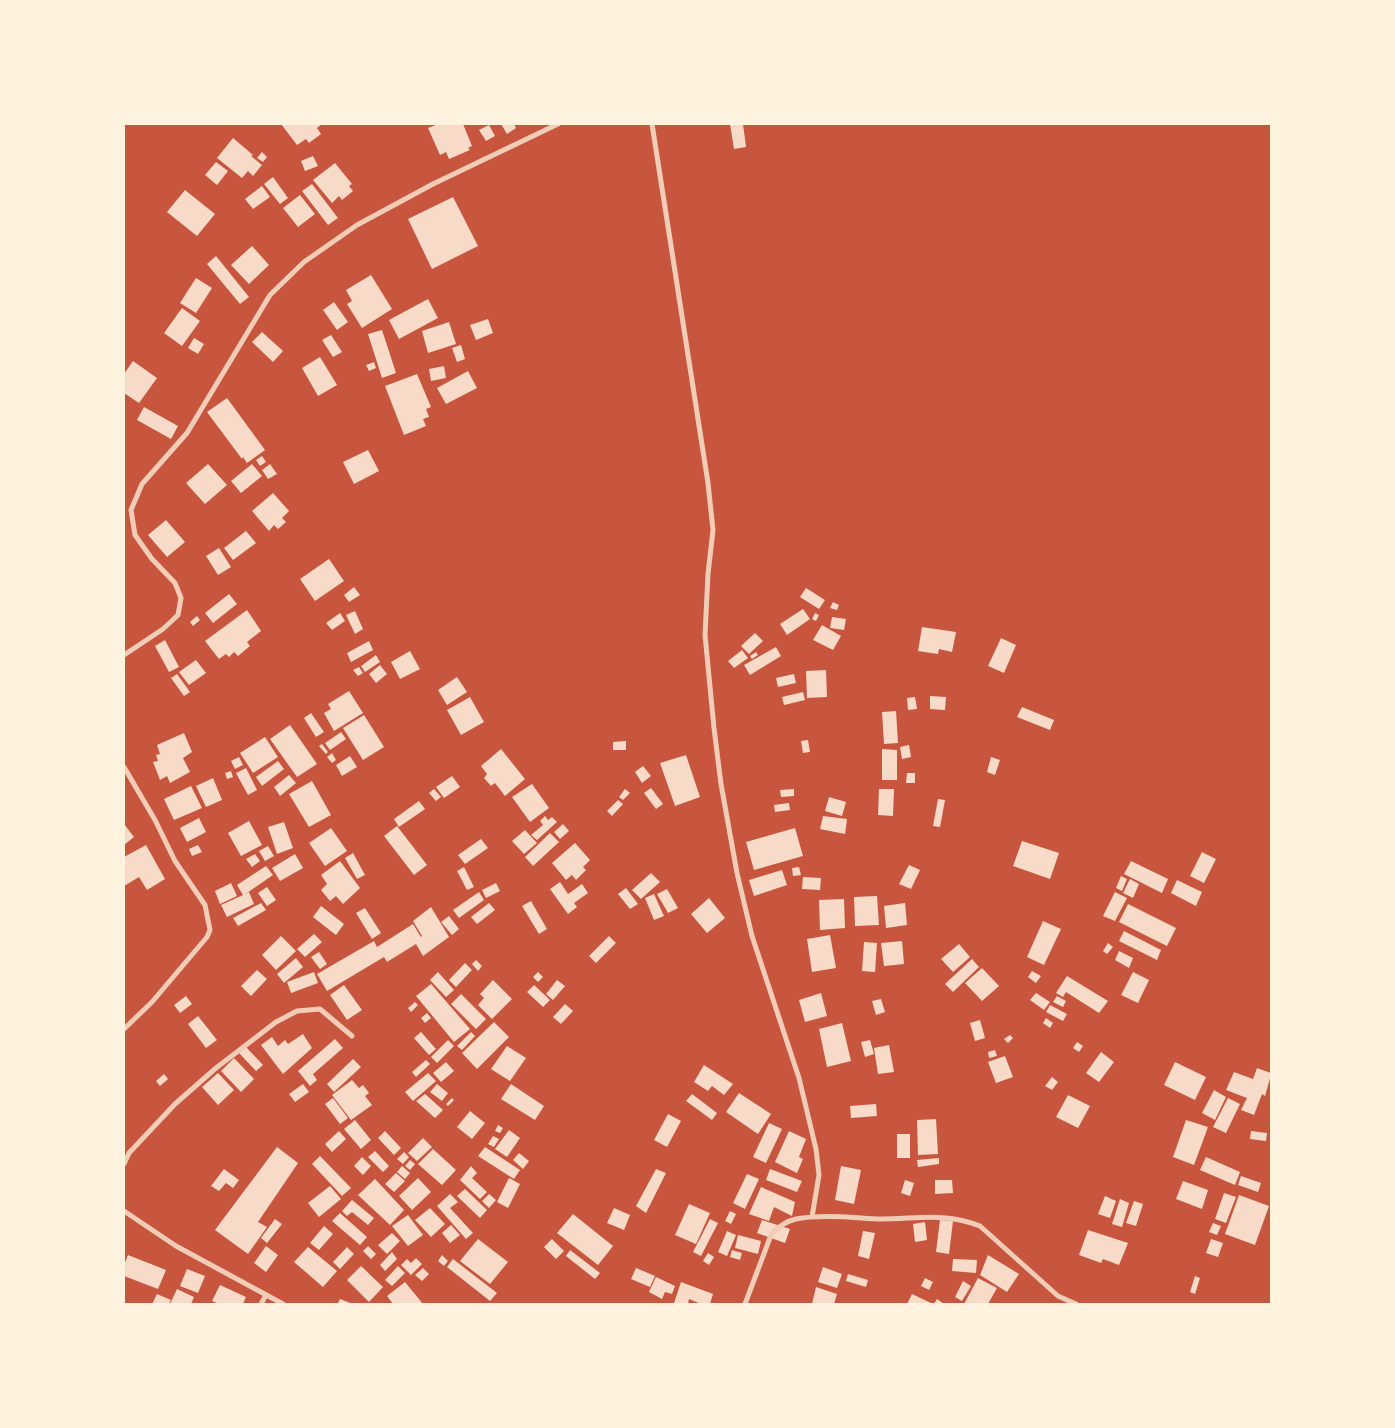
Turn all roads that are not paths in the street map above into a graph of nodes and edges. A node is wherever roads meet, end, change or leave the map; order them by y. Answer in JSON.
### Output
{"nodes":[{"id":1,"x":558,"y":124,"type":"edge"},
{"id":2,"x":652,"y":124,"type":"edge"},
{"id":3,"x":124,"y":655,"type":"edge"},
{"id":4,"x":124,"y":767,"type":"edge"},
{"id":5,"x":124,"y":1029,"type":"edge"},
{"id":6,"x":352,"y":1036,"type":"dead end"},
{"id":7,"x":124,"y":1164,"type":"edge"},
{"id":8,"x":124,"y":1211,"type":"edge"},
{"id":9,"x":812,"y":1217,"type":"junction"},
{"id":10,"x":266,"y":1295,"type":"junction"},
{"id":11,"x":261,"y":1304,"type":"edge"},
{"id":12,"x":282,"y":1304,"type":"edge"},
{"id":13,"x":745,"y":1304,"type":"edge"},
{"id":14,"x":1076,"y":1304,"type":"edge"}],
"edges":[{"from":1,"to":3,"type":"street"},
{"from":2,"to":9,"type":"street"},
{"from":4,"to":5,"type":"street"},
{"from":6,"to":7,"type":"street"},
{"from":8,"to":10,"type":"street"},
{"from":9,"to":13,"type":"street"},
{"from":9,"to":14,"type":"street"},
{"from":10,"to":11,"type":"street"},
{"from":10,"to":12,"type":"street"}]}
